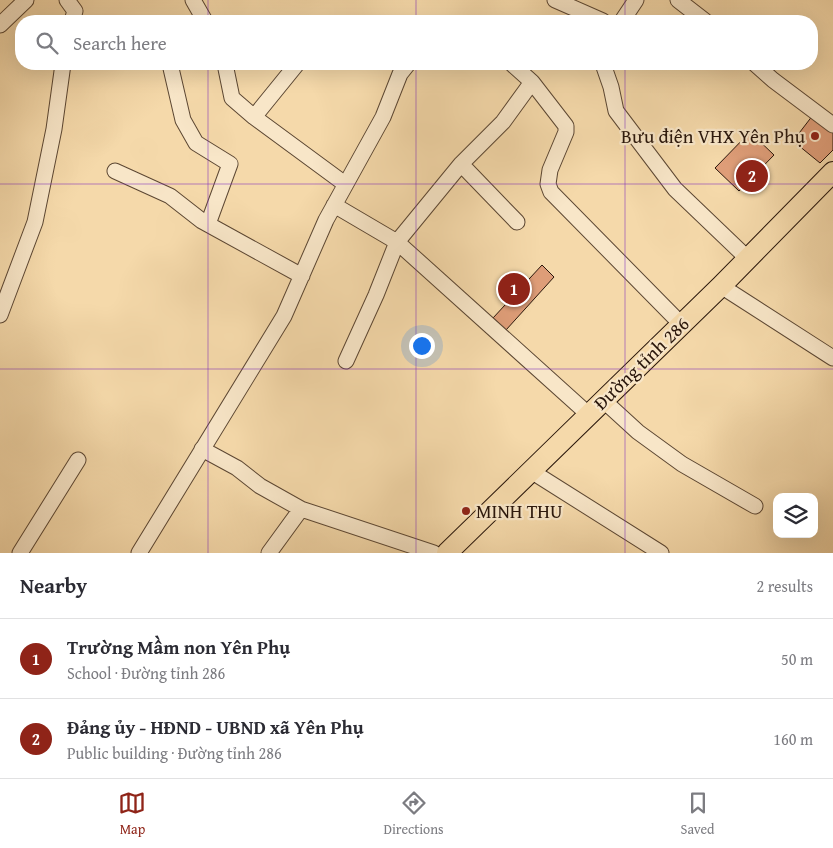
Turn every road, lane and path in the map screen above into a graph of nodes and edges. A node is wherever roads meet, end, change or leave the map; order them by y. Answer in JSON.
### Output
{"nodes":[{"id":1,"x":26,"y":0,"type":"edge"},
{"id":2,"x":67,"y":0,"type":"edge"},
{"id":3,"x":193,"y":0,"type":"edge"},
{"id":4,"x":555,"y":0,"type":"edge"},
{"id":5,"x":636,"y":0,"type":"edge"},
{"id":6,"x":678,"y":0,"type":"edge"},
{"id":7,"x":74,"y":15,"type":"edge"},
{"id":8,"x":202,"y":15,"type":"edge"},
{"id":9,"x":589,"y":15,"type":"edge"},
{"id":10,"x":626,"y":15,"type":"edge"},
{"id":11,"x":697,"y":15,"type":"edge"},
{"id":12,"x":0,"y":25,"type":"edge"},
{"id":13,"x":62,"y":70,"type":"edge"},
{"id":14,"x":171,"y":70,"type":"edge"},
{"id":15,"x":226,"y":70,"type":"edge"},
{"id":16,"x":292,"y":70,"type":"edge"},
{"id":17,"x":403,"y":70,"type":"edge"},
{"id":18,"x":519,"y":70,"type":"edge"},
{"id":19,"x":605,"y":70,"type":"edge"},
{"id":20,"x":762,"y":70,"type":"edge"},
{"id":21,"x":532,"y":82,"type":"junction"},
{"id":22,"x":254,"y":117,"type":"junction"},
{"id":23,"x":833,"y":125,"type":"edge"},
{"id":24,"x":461,"y":164,"type":"junction"},
{"id":25,"x":115,"y":171,"type":"dead end"},
{"id":26,"x":833,"y":172,"type":"edge"},
{"id":27,"x":345,"y":184,"type":"junction"},
{"id":28,"x":334,"y":205,"type":"junction"},
{"id":29,"x":517,"y":222,"type":"dead end"},
{"id":30,"x":208,"y":224,"type":"junction"},
{"id":31,"x":397,"y":242,"type":"junction"},
{"id":32,"x":746,"y":258,"type":"junction"},
{"id":33,"x":302,"y":276,"type":"junction"},
{"id":34,"x":721,"y":286,"type":"junction"},
{"id":35,"x":0,"y":315,"type":"edge"},
{"id":36,"x":681,"y":324,"type":"junction"},
{"id":37,"x":833,"y":358,"type":"edge"},
{"id":38,"x":346,"y":361,"type":"dead end"},
{"id":39,"x":603,"y":400,"type":"junction"},
{"id":40,"x":588,"y":414,"type":"junction"},
{"id":41,"x":202,"y":449,"type":"junction"},
{"id":42,"x":78,"y":460,"type":"dead end"},
{"id":43,"x":531,"y":471,"type":"junction"},
{"id":44,"x":755,"y":506,"type":"dead end"},
{"id":45,"x":300,"y":509,"type":"junction"},
{"id":46,"x":20,"y":553,"type":"edge"},
{"id":47,"x":139,"y":553,"type":"edge"},
{"id":48,"x":269,"y":553,"type":"edge"},
{"id":49,"x":434,"y":553,"type":"edge"},
{"id":50,"x":447,"y":553,"type":"edge"},
{"id":51,"x":661,"y":553,"type":"edge"}],
"edges":[{"from":1,"to":12,"type":"street"},
{"from":2,"to":7,"type":"street"},
{"from":3,"to":8,"type":"street"},
{"from":4,"to":9,"type":"street"},
{"from":5,"to":10,"type":"street"},
{"from":6,"to":11,"type":"street"},
{"from":13,"to":35,"type":"street"},
{"from":14,"to":30,"type":"street"},
{"from":15,"to":22,"type":"street"},
{"from":16,"to":22,"type":"street"},
{"from":17,"to":27,"type":"street"},
{"from":18,"to":21,"type":"street"},
{"from":19,"to":32,"type":"street"},
{"from":20,"to":23,"type":"street"},
{"from":21,"to":24,"type":"street"},
{"from":21,"to":36,"type":"street"},
{"from":22,"to":27,"type":"street"},
{"from":24,"to":29,"type":"street"},
{"from":24,"to":31,"type":"street"},
{"from":25,"to":30,"type":"street"},
{"from":26,"to":32,"type":"main road","name":"Đường tỉnh 286"},
{"from":27,"to":28,"type":"street"},
{"from":28,"to":31,"type":"street"},
{"from":28,"to":33,"type":"street"},
{"from":30,"to":33,"type":"street"},
{"from":31,"to":38,"type":"street"},
{"from":31,"to":40,"type":"street"},
{"from":32,"to":34,"type":"main road","name":"Đường tỉnh 286"},
{"from":33,"to":41,"type":"street"},
{"from":34,"to":36,"type":"main road","name":"Đường tỉnh 286"},
{"from":34,"to":37,"type":"street"},
{"from":36,"to":39,"type":"main road","name":"Đường tỉnh 286"},
{"from":39,"to":40,"type":"main road","name":"Đường tỉnh 286"},
{"from":39,"to":44,"type":"street"},
{"from":40,"to":43,"type":"main road","name":"Đường tỉnh 286"},
{"from":41,"to":45,"type":"street"},
{"from":41,"to":47,"type":"street"},
{"from":42,"to":46,"type":"street"},
{"from":43,"to":50,"type":"main road","name":"Đường tỉnh 286"},
{"from":43,"to":51,"type":"street"},
{"from":45,"to":48,"type":"street"},
{"from":45,"to":49,"type":"street"}]}
